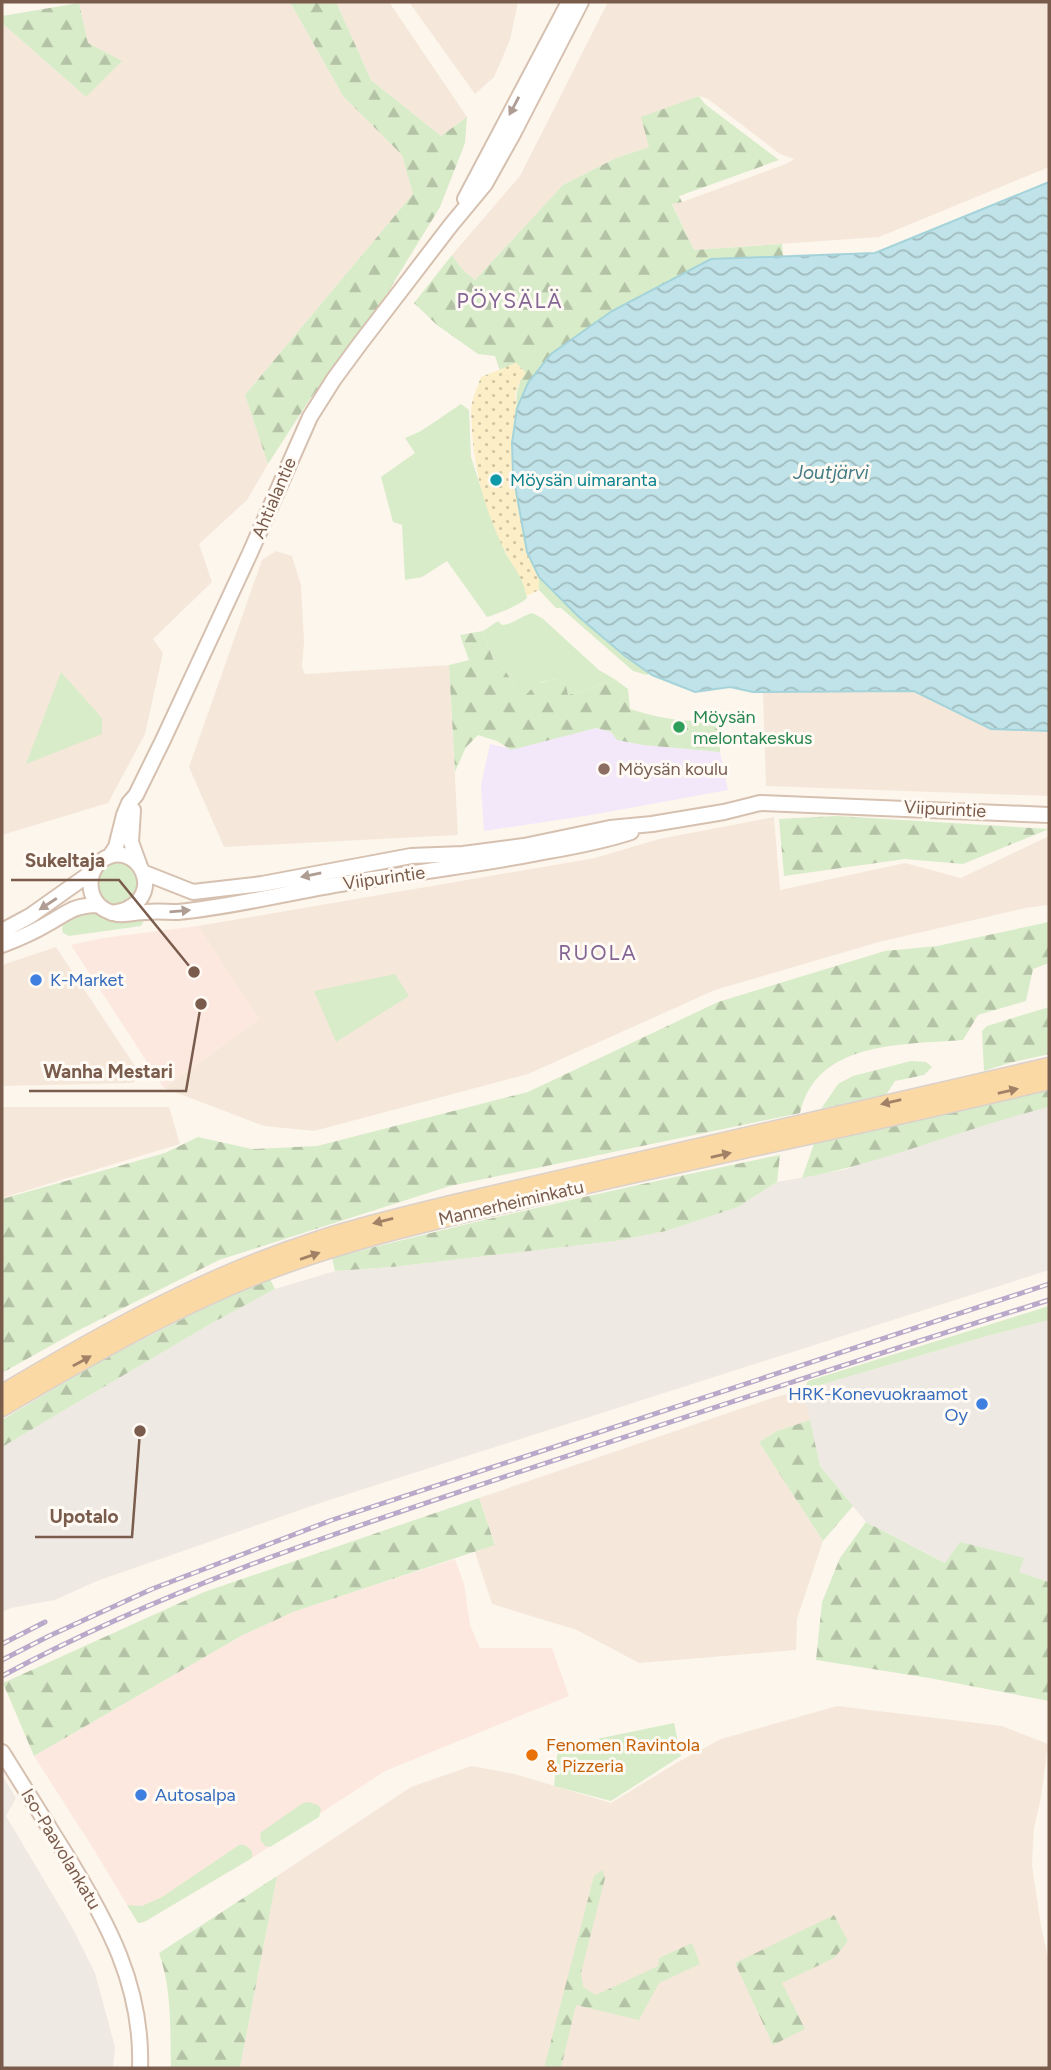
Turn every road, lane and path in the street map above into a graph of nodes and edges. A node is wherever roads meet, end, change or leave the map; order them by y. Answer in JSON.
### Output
{"nodes":[{"id":1,"x":569,"y":2,"type":"edge"},
{"id":2,"x":581,"y":2,"type":"edge"},
{"id":3,"x":451,"y":225,"type":"junction"},
{"id":4,"x":136,"y":795,"type":"junction"},
{"id":5,"x":1049,"y":815,"type":"edge"},
{"id":6,"x":652,"y":824,"type":"junction"},
{"id":7,"x":110,"y":856,"type":"junction"},
{"id":8,"x":142,"y":869,"type":"junction"},
{"id":9,"x":92,"y":872,"type":"junction"},
{"id":10,"x":97,"y":905,"type":"junction"},
{"id":11,"x":112,"y":913,"type":"junction"},
{"id":12,"x":2,"y":931,"type":"edge"},
{"id":13,"x":2,"y":945,"type":"edge"},
{"id":14,"x":1049,"y":1066,"type":"edge"},
{"id":15,"x":1049,"y":1081,"type":"edge"},
{"id":16,"x":2,"y":1394,"type":"edge"},
{"id":17,"x":2,"y":1408,"type":"edge"},
{"id":18,"x":2,"y":1752,"type":"edge"},
{"id":19,"x":140,"y":2068,"type":"edge"}],
"edges":[{"from":1,"to":3,"type":"main road","name":"Ahtialantie","one_way":true},
{"from":2,"to":3,"type":"main road","name":"Ahtialantie"},
{"from":3,"to":4,"type":"main road","name":"Ahtialantie"},
{"from":4,"to":7,"type":"main road","name":"Ahtialantie"},
{"from":4,"to":8,"type":"main road","name":"Ahtialantie"},
{"from":5,"to":6,"type":"main road","name":"Viipurintie"},
{"from":6,"to":8,"type":"main road","name":"Viipurintie","one_way":true},
{"from":11,"to":6,"type":"main road","name":"Viipurintie","one_way":true},
{"from":7,"to":8,"type":"main road"},
{"from":7,"to":9,"type":"main road"},
{"from":8,"to":11,"type":"main road"},
{"from":9,"to":10,"type":"main road"},
{"from":9,"to":12,"type":"main road","one_way":true},
{"from":10,"to":11,"type":"main road"},
{"from":10,"to":13,"type":"main road"},
{"from":14,"to":16,"type":"main road","name":"Mannerheiminkatu","one_way":true},
{"from":17,"to":15,"type":"main road","name":"Mannerheiminkatu","one_way":true},
{"from":18,"to":19,"type":"main road","name":"Iso-Paavolankatu"}]}
